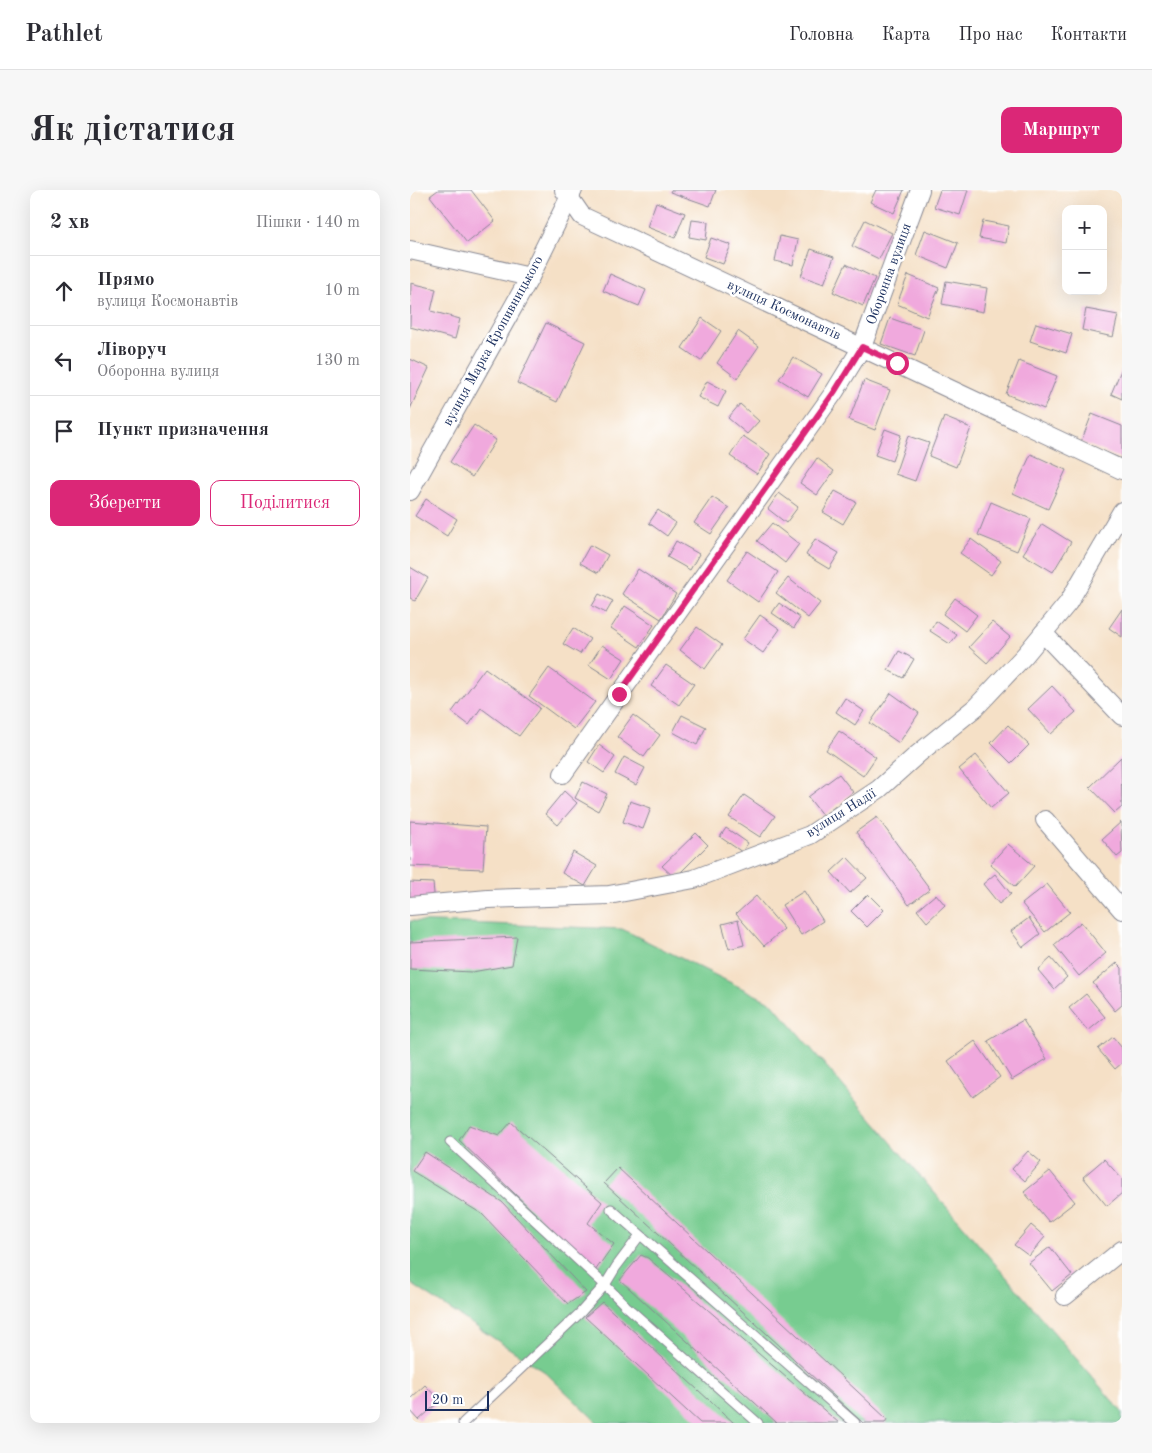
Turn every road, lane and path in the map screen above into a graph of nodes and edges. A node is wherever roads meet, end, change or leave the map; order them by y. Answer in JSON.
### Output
{"nodes":[{"id":1,"x":920,"y":190,"type":"edge"},
{"id":2,"x":569,"y":193,"type":"edge"},
{"id":3,"x":410,"y":250,"type":"edge"},
{"id":4,"x":530,"y":277,"type":"junction"},
{"id":5,"x":862,"y":347,"type":"junction"},
{"id":6,"x":1122,"y":470,"type":"edge"},
{"id":7,"x":410,"y":491,"type":"edge"},
{"id":8,"x":1122,"y":510,"type":"edge"},
{"id":9,"x":1043,"y":633,"type":"junction"},
{"id":10,"x":1122,"y":716,"type":"edge"},
{"id":11,"x":562,"y":774,"type":"dead end"},
{"id":12,"x":1045,"y":820,"type":"dead end"},
{"id":13,"x":410,"y":906,"type":"edge"},
{"id":14,"x":1122,"y":910,"type":"edge"},
{"id":15,"x":450,"y":1142,"type":"dead end"},
{"id":16,"x":611,"y":1209,"type":"dead end"},
{"id":17,"x":640,"y":1235,"type":"junction"},
{"id":18,"x":1122,"y":1250,"type":"edge"},
{"id":19,"x":605,"y":1285,"type":"junction"},
{"id":20,"x":1065,"y":1296,"type":"dead end"},
{"id":21,"x":463,"y":1423,"type":"edge"},
{"id":22,"x":758,"y":1423,"type":"edge"},
{"id":23,"x":855,"y":1423,"type":"edge"}],
"edges":[{"from":1,"to":5,"type":"street","name":"Оборонна вулиця"},
{"from":2,"to":4,"type":"street","name":"вулиця Марка Кропивницького"},
{"from":2,"to":5,"type":"street","name":"вулиця Космонавтів"},
{"from":3,"to":4,"type":"street"},
{"from":4,"to":7,"type":"street","name":"вулиця Марка Кропивницького"},
{"from":5,"to":6,"type":"street","name":"вулиця Космонавтів"},
{"from":5,"to":11,"type":"street","name":"Оборонна вулиця"},
{"from":8,"to":9,"type":"street","name":"вулиця Надії"},
{"from":9,"to":10,"type":"street"},
{"from":9,"to":13,"type":"street","name":"вулиця Надії"},
{"from":12,"to":14,"type":"street"},
{"from":15,"to":19,"type":"lane"},
{"from":16,"to":17,"type":"lane"},
{"from":17,"to":19,"type":"lane"},
{"from":17,"to":23,"type":"lane"},
{"from":18,"to":20,"type":"street"},
{"from":19,"to":21,"type":"lane"},
{"from":19,"to":22,"type":"lane"}]}
